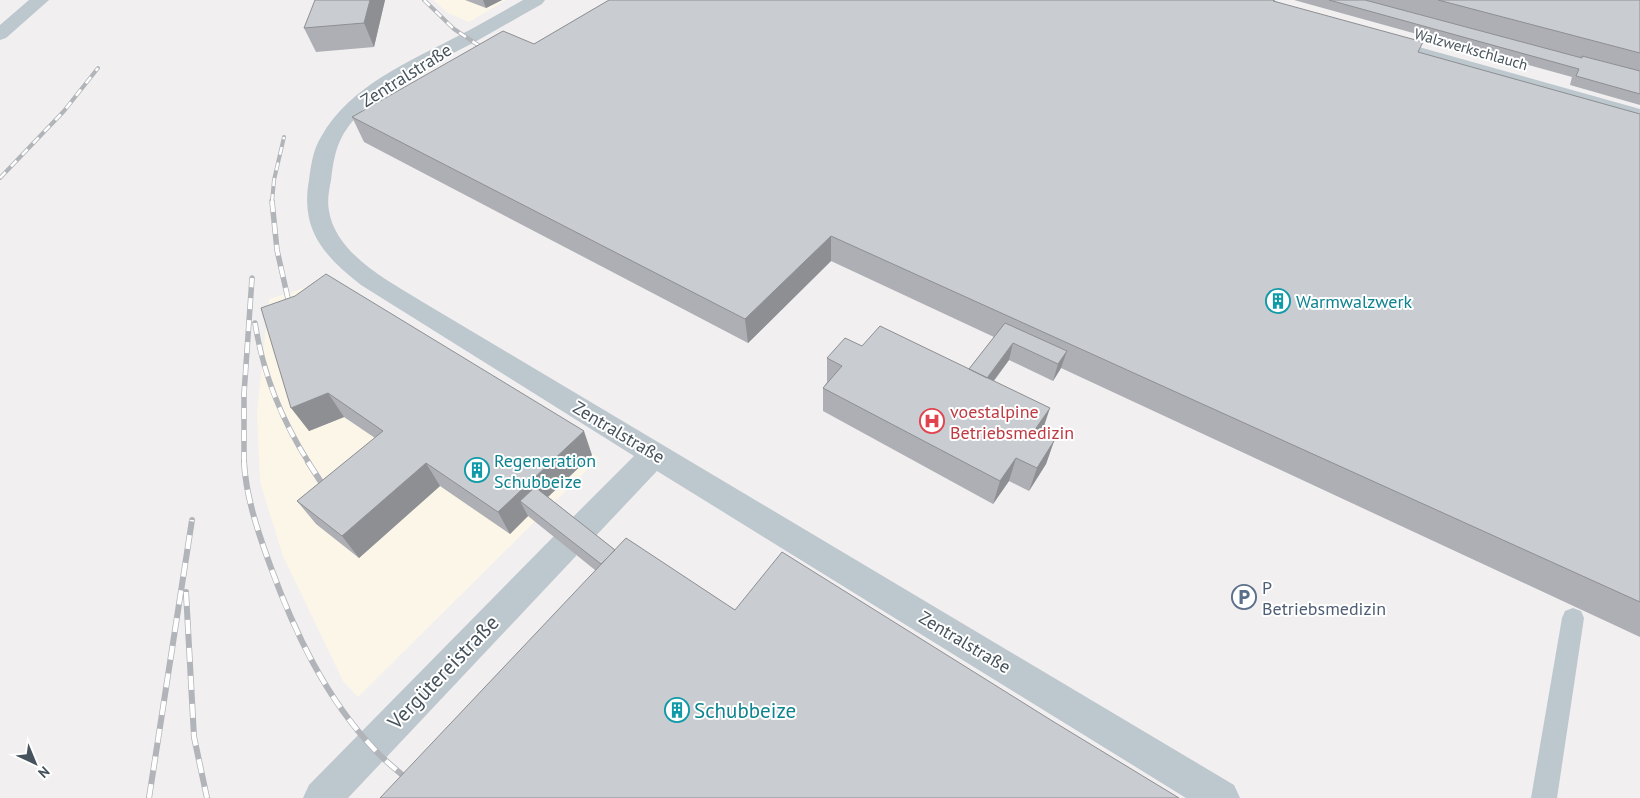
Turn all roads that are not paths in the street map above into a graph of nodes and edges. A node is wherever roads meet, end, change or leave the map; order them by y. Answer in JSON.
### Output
{"nodes":[{"id":1,"x":40,"y":0,"type":"edge"},
{"id":2,"x":536,"y":0,"type":"edge"},
{"id":3,"x":0,"y":34,"type":"edge"},
{"id":4,"x":1380,"y":40,"type":"edge"},
{"id":5,"x":1640,"y":113,"type":"edge"},
{"id":6,"x":655,"y":454,"type":"junction"},
{"id":7,"x":1573,"y":618,"type":"dead end"},
{"id":8,"x":322,"y":798,"type":"edge"},
{"id":9,"x":1221,"y":798,"type":"edge"},
{"id":10,"x":1544,"y":798,"type":"edge"}],
"edges":[{"from":1,"to":3,"type":"street"},
{"from":2,"to":6,"type":"street","name":"Zentralstraße"},
{"from":4,"to":5,"type":"lane","name":"Walzwerkschlauch"},
{"from":6,"to":8,"type":"street","name":"Vergütereistraße"},
{"from":6,"to":9,"type":"street","name":"Zentralstraße"},
{"from":7,"to":10,"type":"lane"}]}
